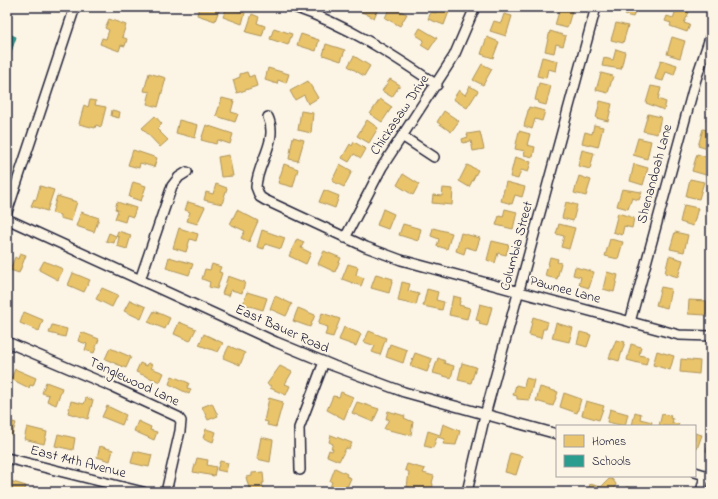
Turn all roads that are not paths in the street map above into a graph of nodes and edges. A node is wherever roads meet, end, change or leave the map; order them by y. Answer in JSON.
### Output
{"nodes":[{"id":1,"x":75,"y":7,"type":"edge"},
{"id":2,"x":294,"y":7,"type":"edge"},
{"id":3,"x":475,"y":7,"type":"edge"},
{"id":4,"x":596,"y":7,"type":"edge"},
{"id":5,"x":711,"y":35,"type":"edge"},
{"id":6,"x":436,"y":85,"type":"junction"},
{"id":7,"x":268,"y":117,"type":"dead end"},
{"id":8,"x":402,"y":136,"type":"junction"},
{"id":9,"x":434,"y":157,"type":"dead end"},
{"id":10,"x":187,"y":172,"type":"dead end"},
{"id":11,"x":7,"y":212,"type":"edge"},
{"id":12,"x":7,"y":219,"type":"edge"},
{"id":13,"x":344,"y":238,"type":"junction"},
{"id":14,"x":140,"y":280,"type":"junction"},
{"id":15,"x":519,"y":292,"type":"junction"},
{"id":16,"x":630,"y":322,"type":"junction"},
{"id":17,"x":711,"y":336,"type":"edge"},
{"id":18,"x":7,"y":342,"type":"edge"},
{"id":19,"x":324,"y":362,"type":"junction"},
{"id":20,"x":485,"y":415,"type":"junction"},
{"id":21,"x":556,"y":434,"type":"edge"},
{"id":22,"x":7,"y":458,"type":"edge"},
{"id":23,"x":300,"y":470,"type":"dead end"},
{"id":24,"x":696,"y":472,"type":"edge"},
{"id":25,"x":708,"y":476,"type":"edge"},
{"id":26,"x":143,"y":492,"type":"edge"},
{"id":27,"x":166,"y":492,"type":"edge"},
{"id":28,"x":467,"y":492,"type":"edge"},
{"id":29,"x":701,"y":492,"type":"edge"}],
"edges":[{"from":1,"to":11,"type":"street"},
{"from":2,"to":6,"type":"street"},
{"from":3,"to":6,"type":"street","name":"Chickasaw Drive"},
{"from":4,"to":15,"type":"street","name":"Columbia Street"},
{"from":5,"to":16,"type":"street","name":"Shenandoah Lane"},
{"from":6,"to":8,"type":"street","name":"Chickasaw Drive"},
{"from":7,"to":13,"type":"street","name":"Pawnee Lane"},
{"from":8,"to":9,"type":"street"},
{"from":8,"to":13,"type":"street","name":"Chickasaw Drive"},
{"from":10,"to":14,"type":"street"},
{"from":12,"to":14,"type":"street","name":"East Bauer Road"},
{"from":13,"to":15,"type":"street","name":"Pawnee Lane"},
{"from":14,"to":19,"type":"street","name":"East Bauer Road"},
{"from":15,"to":16,"type":"street","name":"Pawnee Lane"},
{"from":15,"to":20,"type":"street","name":"Columbia Street"},
{"from":16,"to":17,"type":"street","name":"Pawnee Lane"},
{"from":18,"to":27,"type":"street","name":"Tanglewood Lane"},
{"from":19,"to":20,"type":"street","name":"East Bauer Road"},
{"from":19,"to":23,"type":"street"},
{"from":20,"to":21,"type":"street","name":"East Bauer Road"},
{"from":20,"to":28,"type":"street","name":"Columbia Street"},
{"from":22,"to":26,"type":"street","name":"East 14th Avenue"},
{"from":24,"to":25,"type":"street"},
{"from":25,"to":29,"type":"street"}]}
